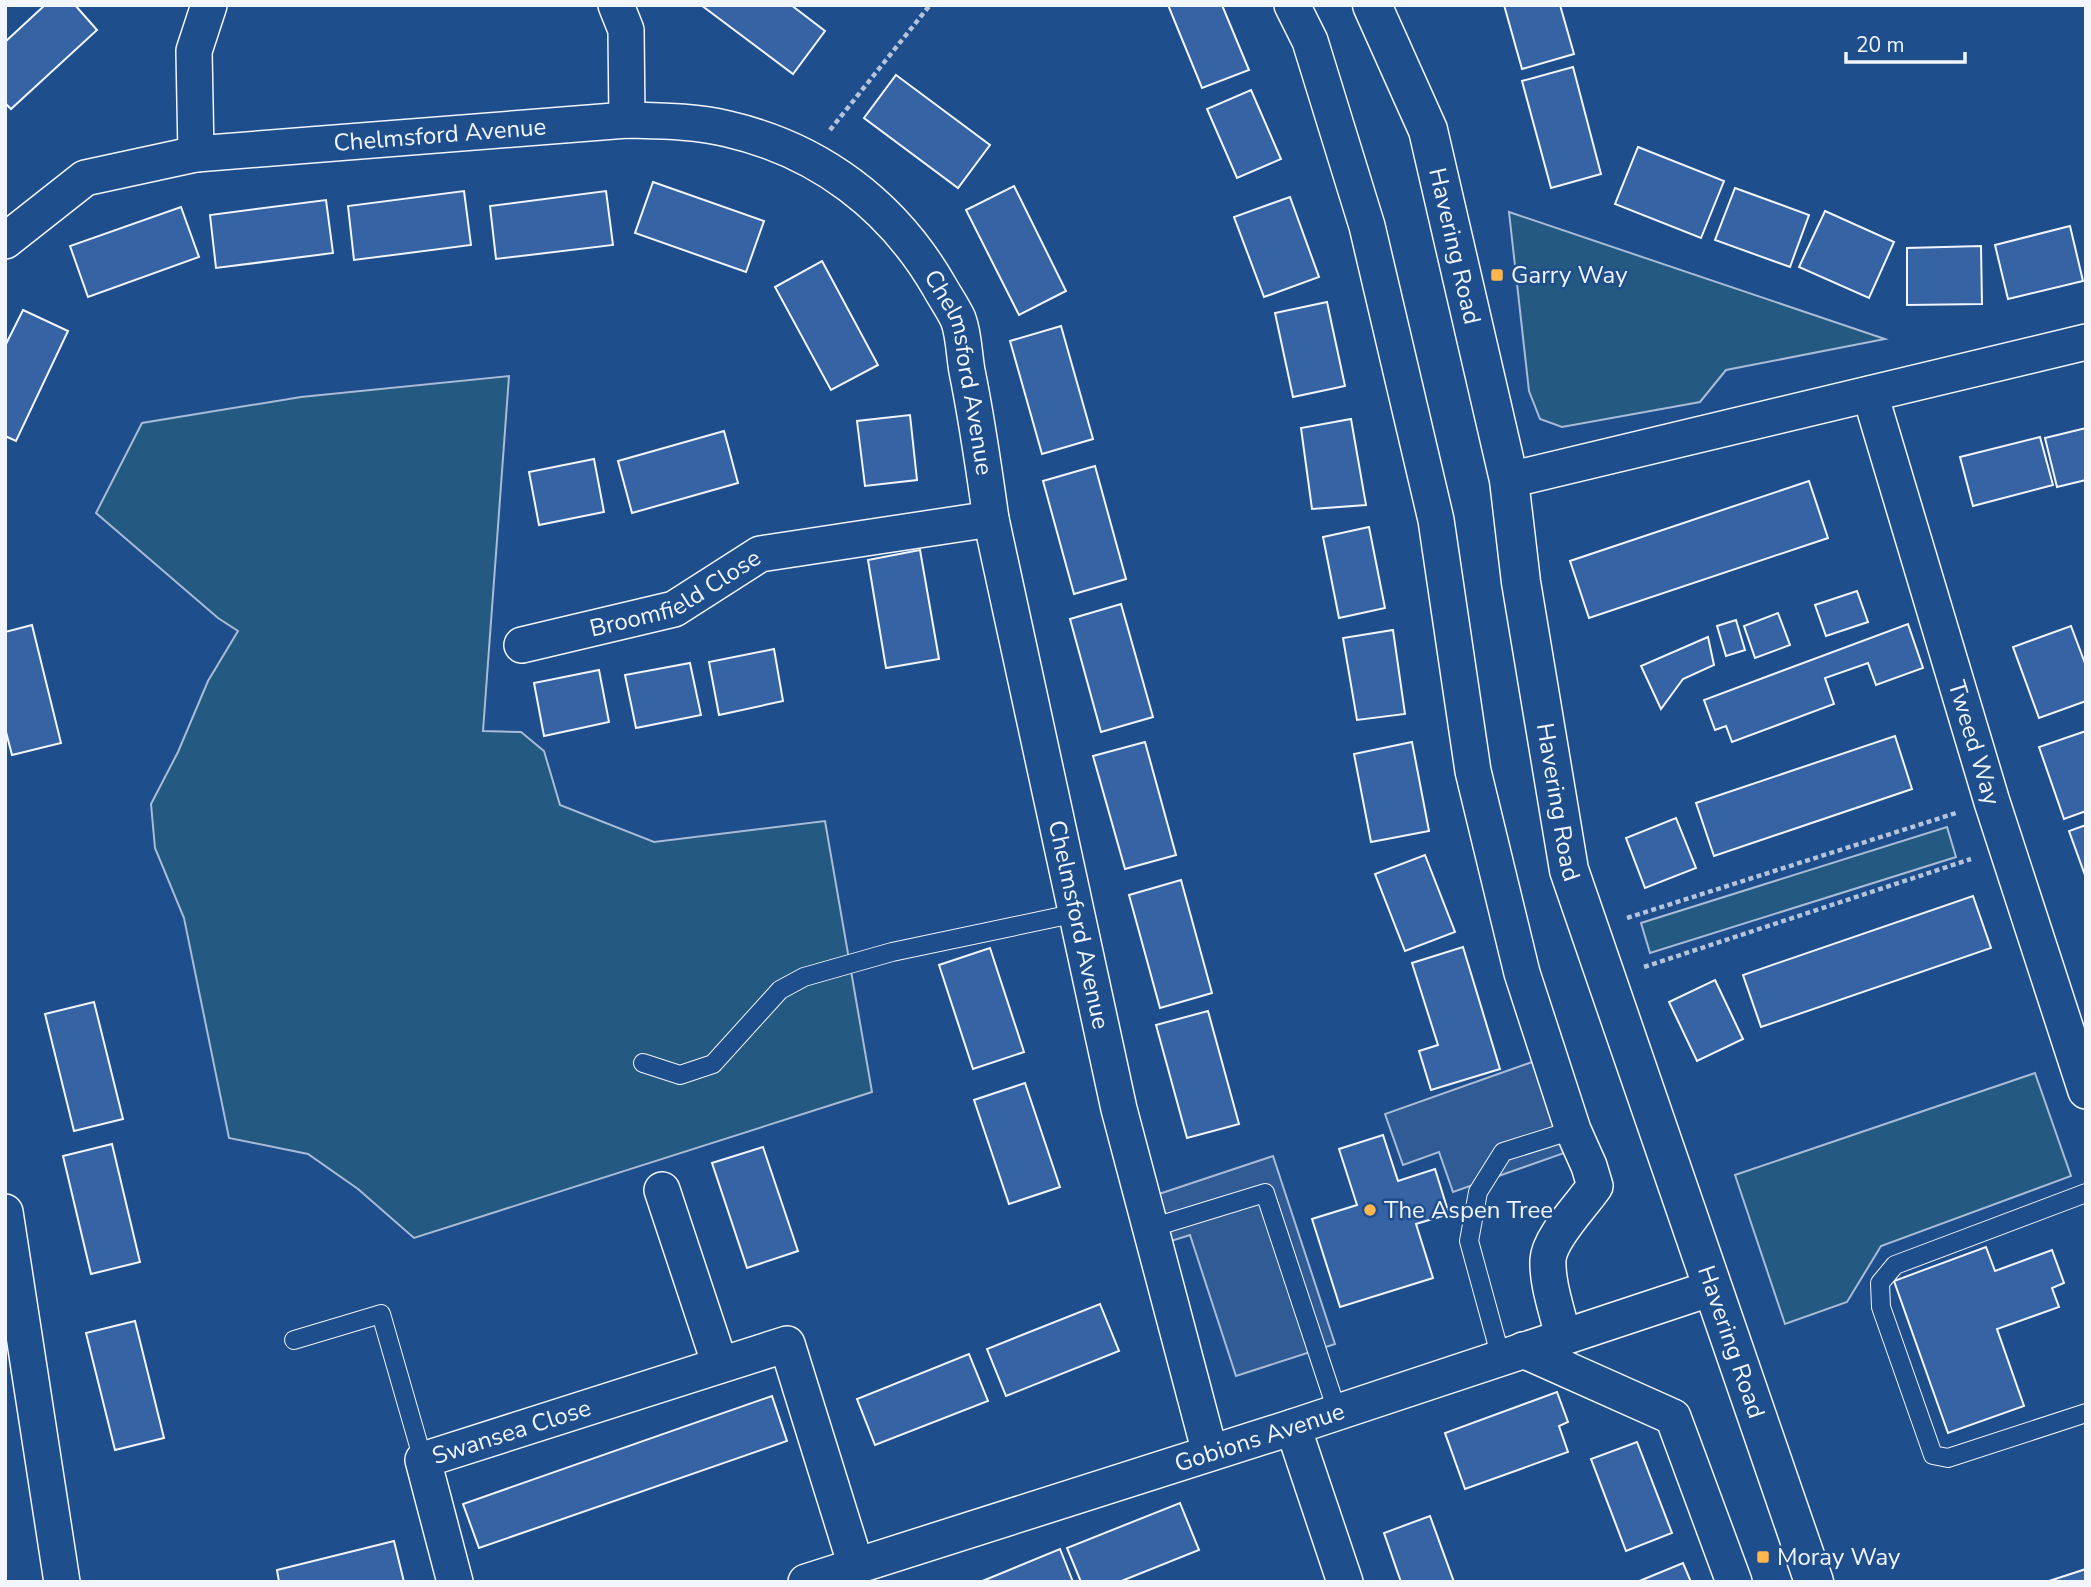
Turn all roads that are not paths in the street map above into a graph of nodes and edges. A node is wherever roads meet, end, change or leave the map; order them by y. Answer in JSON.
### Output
{"nodes":[{"id":1,"x":209,"y":5,"type":"edge"},
{"id":2,"x":616,"y":5,"type":"edge"},
{"id":3,"x":1292,"y":5,"type":"edge"},
{"id":4,"x":1372,"y":5,"type":"edge"},
{"id":5,"x":627,"y":120,"type":"junction"},
{"id":6,"x":195,"y":155,"type":"junction"},
{"id":7,"x":5,"y":241,"type":"edge"},
{"id":8,"x":2086,"y":342,"type":"edge"},
{"id":9,"x":1870,"y":394,"type":"junction"},
{"id":10,"x":1509,"y":480,"type":"junction"},
{"id":11,"x":991,"y":519,"type":"junction"},
{"id":12,"x":522,"y":646,"type":"dead end"},
{"id":13,"x":1077,"y":913,"type":"junction"},
{"id":14,"x":643,"y":1063,"type":"dead end"},
{"id":15,"x":2086,"y":1091,"type":"edge"},
{"id":16,"x":1573,"y":1130,"type":"junction"},
{"id":17,"x":662,"y":1190,"type":"dead end"},
{"id":18,"x":2086,"y":1193,"type":"edge"},
{"id":19,"x":5,"y":1212,"type":"edge"},
{"id":20,"x":1151,"y":1228,"type":"junction"},
{"id":21,"x":1712,"y":1288,"type":"junction"},
{"id":22,"x":1563,"y":1337,"type":"junction"},
{"id":23,"x":294,"y":1340,"type":"dead end"},
{"id":24,"x":1512,"y":1354,"type":"junction"},
{"id":25,"x":720,"y":1365,"type":"junction"},
{"id":26,"x":1337,"y":1411,"type":"junction"},
{"id":27,"x":2086,"y":1413,"type":"edge"},
{"id":28,"x":1293,"y":1427,"type":"junction"},
{"id":29,"x":1210,"y":1453,"type":"junction"},
{"id":30,"x":423,"y":1460,"type":"junction"},
{"id":31,"x":856,"y":1566,"type":"junction"},
{"id":32,"x":62,"y":1582,"type":"edge"},
{"id":33,"x":455,"y":1582,"type":"edge"},
{"id":34,"x":806,"y":1582,"type":"edge"},
{"id":35,"x":1345,"y":1582,"type":"edge"},
{"id":36,"x":1734,"y":1582,"type":"edge"},
{"id":37,"x":1814,"y":1582,"type":"edge"}],
"edges":[{"from":1,"to":6,"type":"street"},
{"from":2,"to":5,"type":"street"},
{"from":3,"to":16,"type":"street"},
{"from":4,"to":10,"type":"main road","name":"Havering Road"},
{"from":5,"to":6,"type":"street","name":"Chelmsford Avenue"},
{"from":5,"to":11,"type":"street","name":"Chelmsford Avenue"},
{"from":6,"to":7,"type":"street","name":"Chelmsford Avenue"},
{"from":8,"to":9,"type":"street"},
{"from":9,"to":10,"type":"street"},
{"from":9,"to":15,"type":"street","name":"Tweed Way"},
{"from":10,"to":21,"type":"main road","name":"Havering Road"},
{"from":11,"to":12,"type":"street","name":"Broomfield Close"},
{"from":11,"to":13,"type":"street","name":"Chelmsford Avenue"},
{"from":13,"to":14,"type":"lane"},
{"from":13,"to":20,"type":"street","name":"Chelmsford Avenue"},
{"from":16,"to":22,"type":"street"},
{"from":16,"to":24,"type":"lane"},
{"from":17,"to":25,"type":"street"},
{"from":18,"to":27,"type":"lane"},
{"from":19,"to":32,"type":"street"},
{"from":20,"to":26,"type":"lane"},
{"from":20,"to":29,"type":"street","name":"Chelmsford Avenue"},
{"from":21,"to":22,"type":"street","name":"Gobions Avenue"},
{"from":21,"to":37,"type":"main road","name":"Havering Road"},
{"from":22,"to":24,"type":"street","name":"Gobions Avenue"},
{"from":23,"to":30,"type":"lane"},
{"from":24,"to":26,"type":"street","name":"Gobions Avenue"},
{"from":24,"to":36,"type":"street"},
{"from":25,"to":30,"type":"street","name":"Swansea Close"},
{"from":25,"to":31,"type":"street","name":"Swansea Close"},
{"from":26,"to":28,"type":"street","name":"Gobions Avenue"},
{"from":28,"to":29,"type":"street","name":"Gobions Avenue"},
{"from":28,"to":35,"type":"street"},
{"from":29,"to":31,"type":"street","name":"Gobions Avenue"},
{"from":30,"to":33,"type":"street","name":"Swansea Close"},
{"from":31,"to":34,"type":"street","name":"Gobions Avenue"}]}
